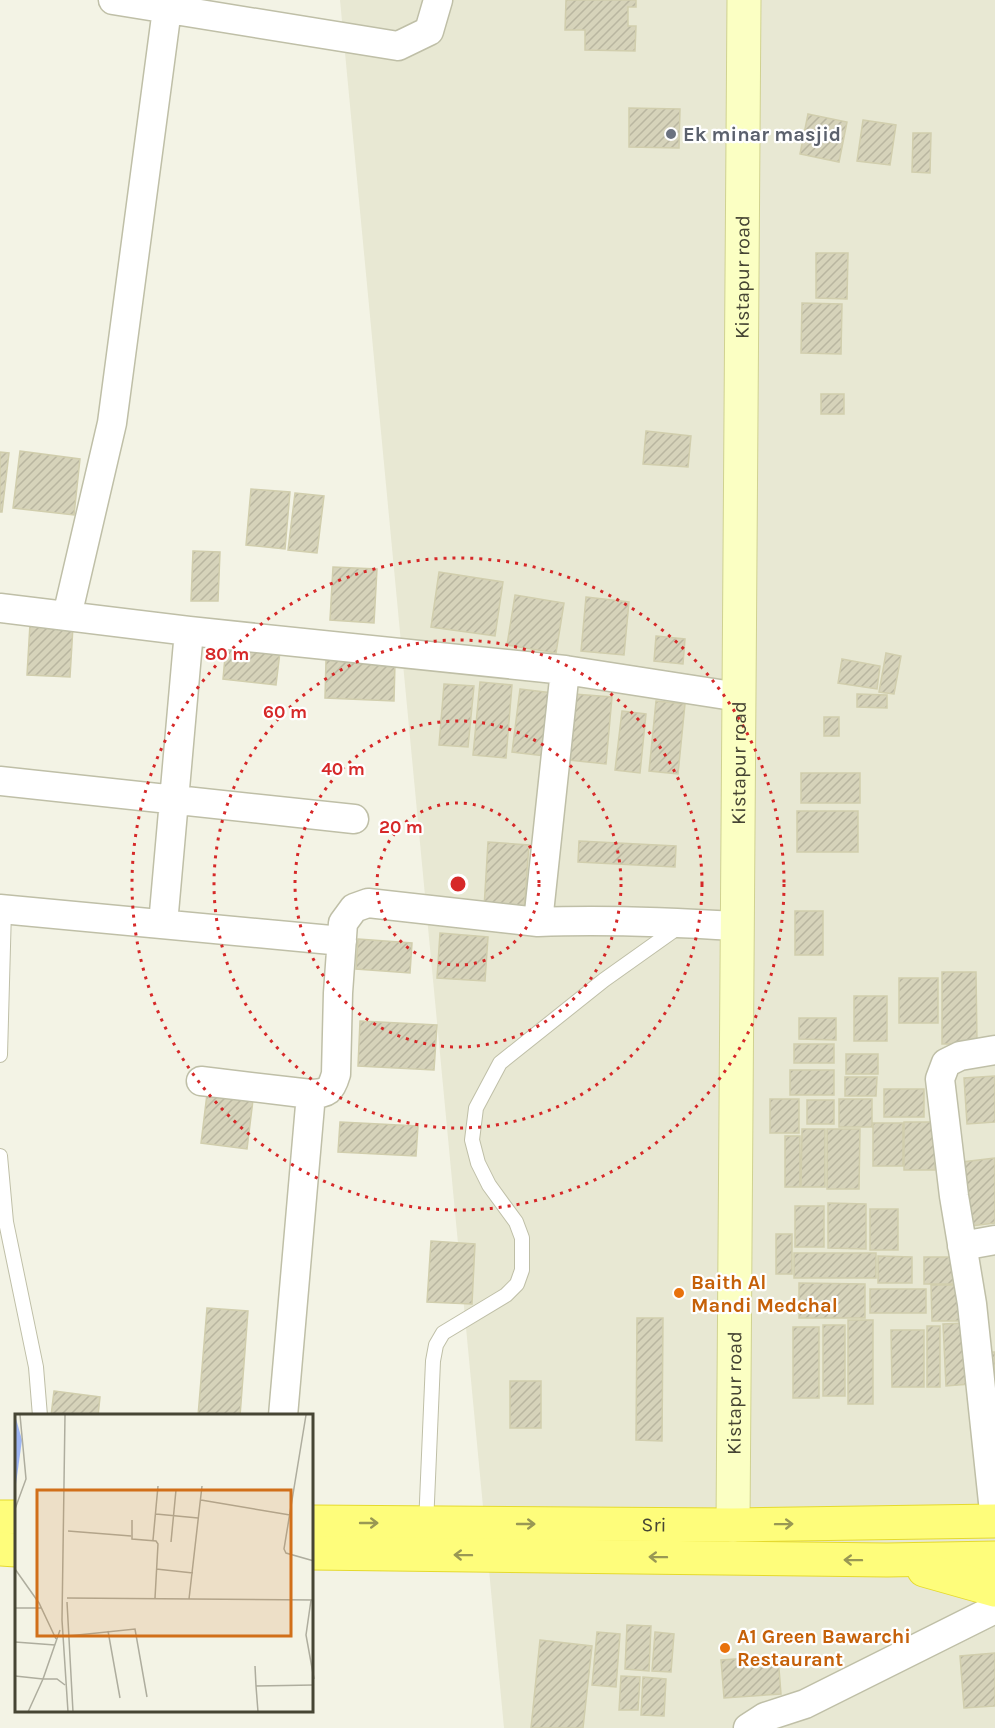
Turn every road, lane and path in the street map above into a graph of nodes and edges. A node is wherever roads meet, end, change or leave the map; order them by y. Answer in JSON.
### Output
{"nodes":[{"id":1,"x":113,"y":0,"type":"edge"},
{"id":2,"x":438,"y":0,"type":"edge"},
{"id":3,"x":744,"y":0,"type":"edge"},
{"id":4,"x":167,"y":9,"type":"junction"},
{"id":5,"x":0,"y":608,"type":"edge"},
{"id":6,"x":67,"y":616,"type":"junction"},
{"id":7,"x":189,"y":631,"type":"junction"},
{"id":8,"x":565,"y":670,"type":"junction"},
{"id":9,"x":739,"y":697,"type":"junction"},
{"id":10,"x":0,"y":781,"type":"edge"},
{"id":11,"x":174,"y":799,"type":"junction"},
{"id":12,"x":354,"y":819,"type":"dead end"},
{"id":13,"x":2,"y":910,"type":"edge"},
{"id":14,"x":538,"y":922,"type":"junction"},
{"id":15,"x":684,"y":923,"type":"junction"},
{"id":16,"x":163,"y":924,"type":"junction"},
{"id":17,"x":737,"y":926,"type":"junction"},
{"id":18,"x":342,"y":941,"type":"junction"},
{"id":19,"x":995,"y":1050,"type":"edge"},
{"id":20,"x":0,"y":1054,"type":"edge"},
{"id":21,"x":201,"y":1081,"type":"dead end"},
{"id":22,"x":311,"y":1094,"type":"junction"},
{"id":23,"x":0,"y":1156,"type":"edge"},
{"id":24,"x":995,"y":1240,"type":"edge"},
{"id":25,"x":962,"y":1246,"type":"junction"},
{"id":26,"x":40,"y":1414,"type":"edge"},
{"id":27,"x":283,"y":1414,"type":"edge"},
{"id":28,"x":995,"y":1521,"type":"edge"},
{"id":29,"x":314,"y":1522,"type":"edge"},
{"id":30,"x":733,"y":1525,"type":"junction"},
{"id":31,"x":425,"y":1539,"type":"junction"},
{"id":32,"x":314,"y":1553,"type":"edge"},
{"id":33,"x":995,"y":1558,"type":"edge"},
{"id":34,"x":887,"y":1560,"type":"junction"},
{"id":35,"x":995,"y":1590,"type":"edge"},
{"id":36,"x":995,"y":1609,"type":"edge"},
{"id":37,"x":805,"y":1716,"type":"edge"},
{"id":38,"x":748,"y":1728,"type":"edge"}],
"edges":[{"from":1,"to":4,"type":"street"},
{"from":2,"to":4,"type":"street"},
{"from":3,"to":9,"type":"main road","name":"Kistapur road"},
{"from":4,"to":6,"type":"street"},
{"from":5,"to":6,"type":"street"},
{"from":6,"to":7,"type":"street"},
{"from":7,"to":8,"type":"street"},
{"from":7,"to":11,"type":"street"},
{"from":8,"to":9,"type":"street"},
{"from":8,"to":14,"type":"street"},
{"from":9,"to":17,"type":"main road","name":"Kistapur road"},
{"from":10,"to":11,"type":"street"},
{"from":11,"to":12,"type":"street"},
{"from":11,"to":16,"type":"street"},
{"from":13,"to":16,"type":"street"},
{"from":13,"to":20,"type":"lane"},
{"from":14,"to":15,"type":"street"},
{"from":14,"to":18,"type":"street"},
{"from":15,"to":17,"type":"street"},
{"from":15,"to":31,"type":"lane"},
{"from":16,"to":18,"type":"street"},
{"from":17,"to":30,"type":"main road","name":"Kistapur road"},
{"from":18,"to":22,"type":"street"},
{"from":19,"to":25,"type":"street"},
{"from":21,"to":22,"type":"street"},
{"from":22,"to":27,"type":"street"},
{"from":23,"to":26,"type":"lane"},
{"from":24,"to":25,"type":"street"},
{"from":25,"to":28,"type":"street"},
{"from":30,"to":28,"type":"highway","name":"Sri","one_way":true},
{"from":29,"to":31,"type":"highway","name":"Sri","one_way":true},
{"from":31,"to":30,"type":"highway","name":"Sri","one_way":true},
{"from":31,"to":32,"type":"highway"},
{"from":34,"to":31,"type":"highway","one_way":true},
{"from":33,"to":34,"type":"highway"},
{"from":34,"to":35,"type":"highway"},
{"from":36,"to":37,"type":"street"},
{"from":37,"to":38,"type":"street"}]}
